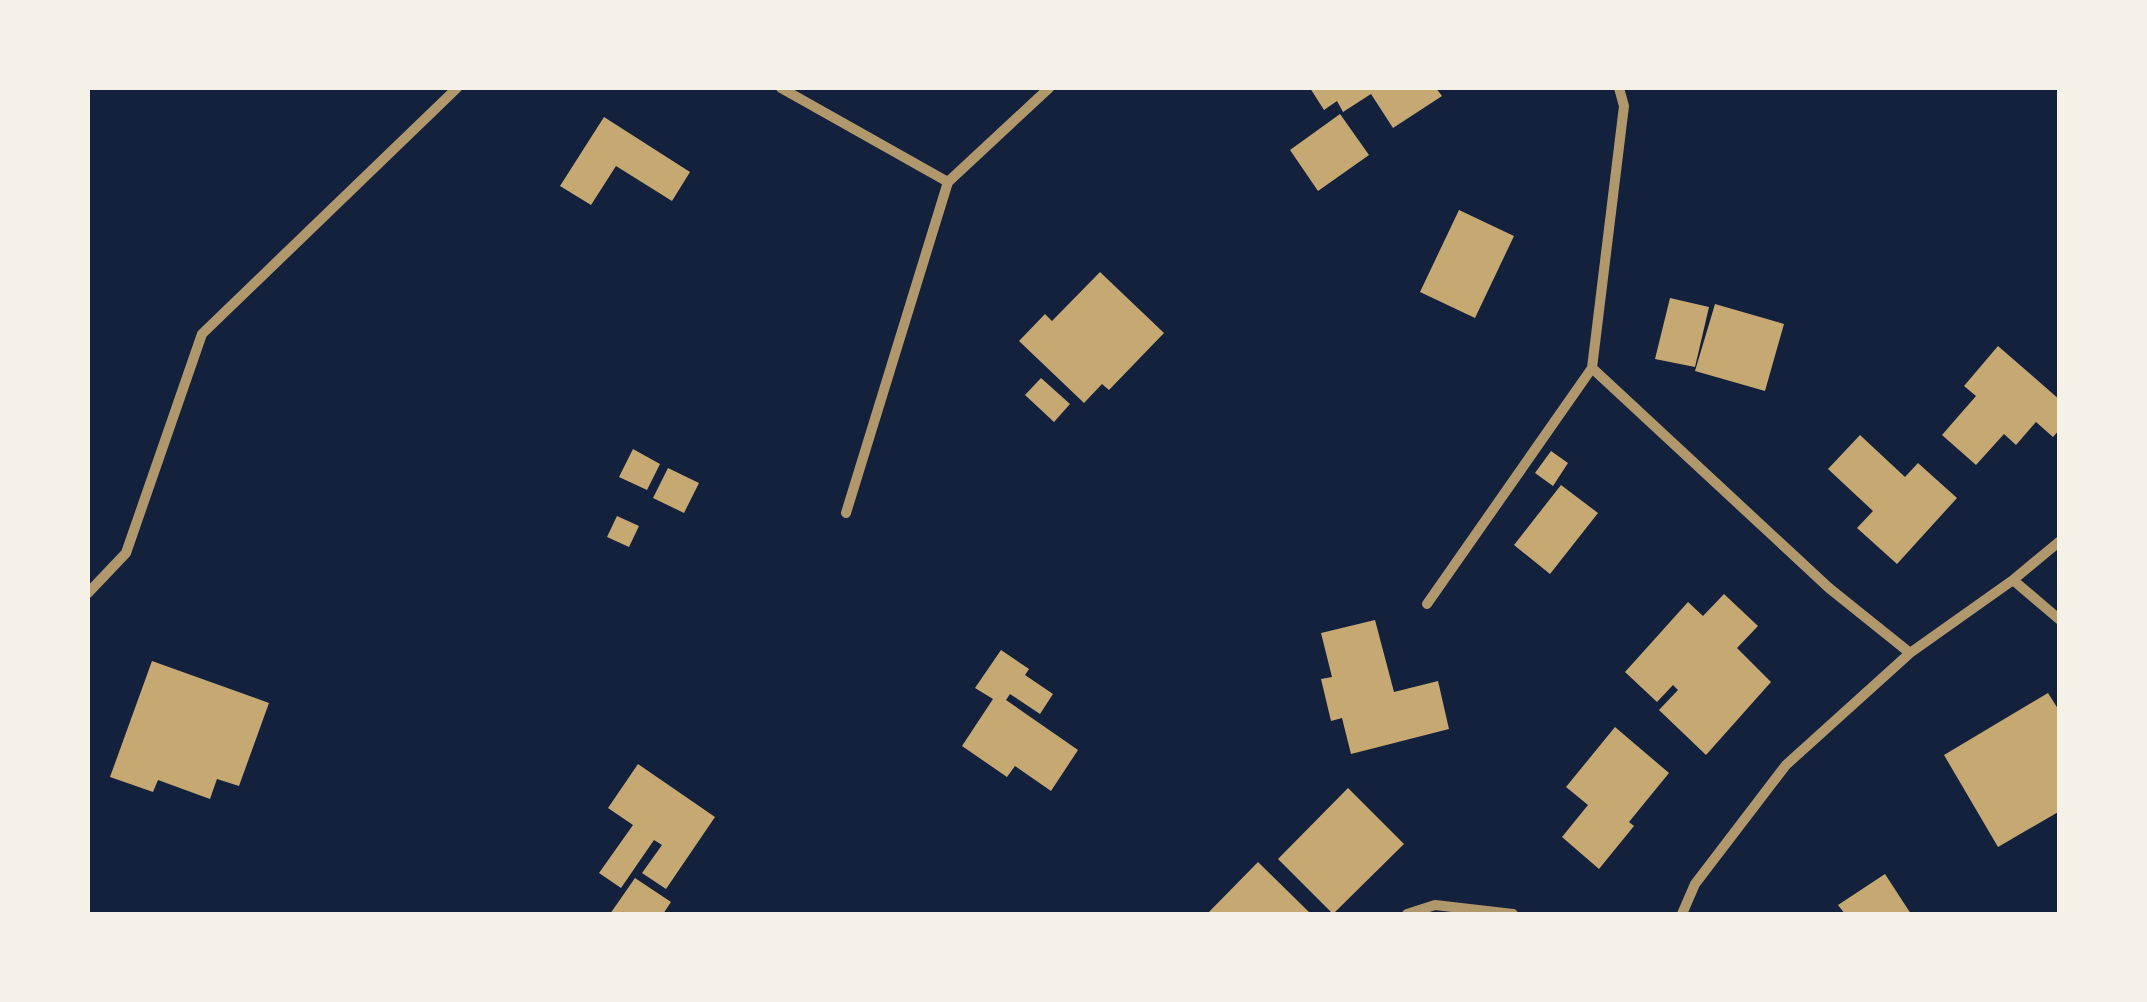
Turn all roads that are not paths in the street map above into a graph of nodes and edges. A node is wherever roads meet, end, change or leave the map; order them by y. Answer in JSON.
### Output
{"nodes":[{"id":1,"x":456,"y":88,"type":"edge"},
{"id":2,"x":781,"y":88,"type":"edge"},
{"id":3,"x":1049,"y":88,"type":"edge"},
{"id":4,"x":1619,"y":88,"type":"edge"},
{"id":5,"x":948,"y":182,"type":"junction"},
{"id":6,"x":1592,"y":368,"type":"junction"},
{"id":7,"x":846,"y":513,"type":"dead end"},
{"id":8,"x":2060,"y":541,"type":"edge"},
{"id":9,"x":2013,"y":580,"type":"junction"},
{"id":10,"x":88,"y":593,"type":"edge"},
{"id":11,"x":1427,"y":604,"type":"dead end"},
{"id":12,"x":2060,"y":620,"type":"edge"},
{"id":13,"x":1910,"y":652,"type":"junction"},
{"id":14,"x":1407,"y":914,"type":"edge"},
{"id":15,"x":1513,"y":914,"type":"edge"},
{"id":16,"x":1682,"y":914,"type":"edge"}],
"edges":[{"from":1,"to":10,"type":"street"},
{"from":2,"to":5,"type":"street"},
{"from":3,"to":5,"type":"street"},
{"from":4,"to":6,"type":"street"},
{"from":5,"to":7,"type":"street"},
{"from":6,"to":11,"type":"street"},
{"from":6,"to":13,"type":"street"},
{"from":8,"to":9,"type":"street"},
{"from":9,"to":12,"type":"street"},
{"from":9,"to":13,"type":"street"},
{"from":13,"to":16,"type":"street"},
{"from":14,"to":15,"type":"street"}]}
